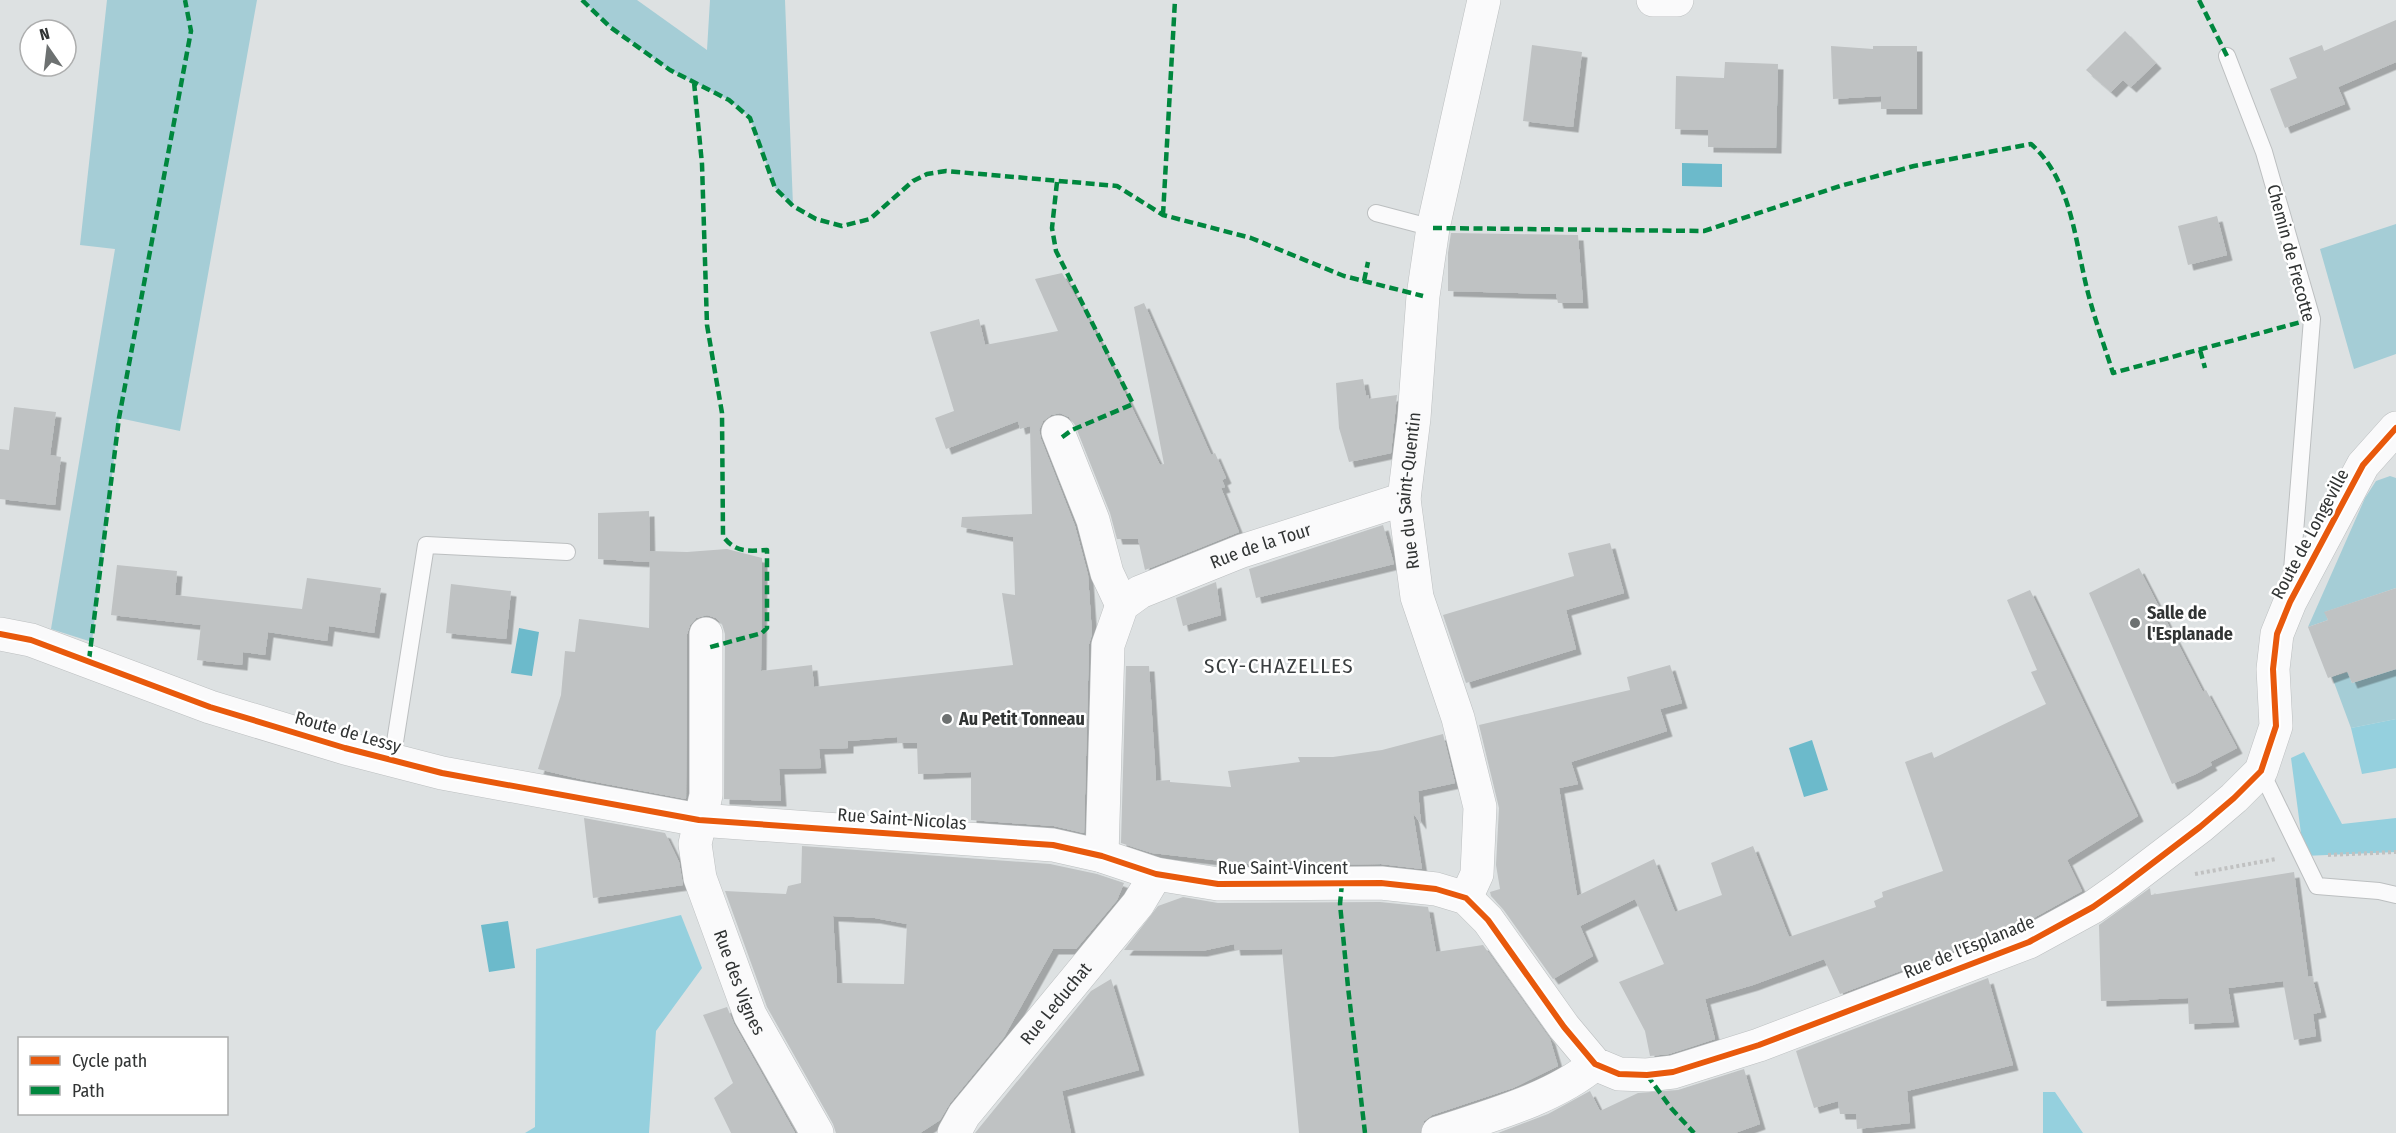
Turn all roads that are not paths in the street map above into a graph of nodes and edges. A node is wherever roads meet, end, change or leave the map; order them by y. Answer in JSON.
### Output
{"nodes":[{"id":1,"x":1484,"y":0,"type":"edge"},
{"id":2,"x":1653,"y":0,"type":"edge"},
{"id":3,"x":1677,"y":0,"type":"edge"},
{"id":4,"x":2227,"y":56,"type":"dead end"},
{"id":5,"x":1376,"y":213,"type":"dead end"},
{"id":6,"x":1433,"y":228,"type":"junction"},
{"id":7,"x":2396,"y":429,"type":"edge"},
{"id":8,"x":1058,"y":432,"type":"dead end"},
{"id":9,"x":1404,"y":499,"type":"junction"},
{"id":10,"x":567,"y":552,"type":"dead end"},
{"id":11,"x":2290,"y":602,"type":"junction"},
{"id":12,"x":1122,"y":605,"type":"junction"},
{"id":13,"x":0,"y":634,"type":"edge"},
{"id":14,"x":706,"y":634,"type":"dead end"},
{"id":15,"x":392,"y":760,"type":"junction"},
{"id":16,"x":2261,"y":771,"type":"junction"},
{"id":17,"x":699,"y":820,"type":"junction"},
{"id":18,"x":1102,"y":856,"type":"junction"},
{"id":19,"x":1156,"y":874,"type":"junction"},
{"id":20,"x":2396,"y":895,"type":"edge"},
{"id":21,"x":1466,"y":898,"type":"junction"},
{"id":22,"x":1594,"y":1064,"type":"junction"},
{"id":23,"x":817,"y":1133,"type":"edge"},
{"id":24,"x":954,"y":1133,"type":"edge"},
{"id":25,"x":1438,"y":1133,"type":"edge"}],
"edges":[{"from":1,"to":6,"type":"street","name":"Rue du Saint-Quentin"},
{"from":2,"to":3,"type":"street"},
{"from":4,"to":11,"type":"lane","name":"Chemin de Frecotte"},
{"from":5,"to":6,"type":"lane"},
{"from":6,"to":9,"type":"street","name":"Rue du Saint-Quentin"},
{"from":7,"to":11,"type":"street","name":"Route de Longeville"},
{"from":8,"to":12,"type":"street"},
{"from":9,"to":12,"type":"street","name":"Rue de la Tour"},
{"from":9,"to":21,"type":"street","name":"Rue du Saint-Quentin"},
{"from":10,"to":15,"type":"lane"},
{"from":11,"to":16,"type":"street","name":"Route de Longeville"},
{"from":12,"to":18,"type":"street"},
{"from":13,"to":15,"type":"street","name":"Route de Lessy"},
{"from":14,"to":17,"type":"street","name":"Rue des Vignes"},
{"from":15,"to":17,"type":"street","name":"Route de Lessy"},
{"from":16,"to":20,"type":"lane"},
{"from":16,"to":22,"type":"street","name":"Rue de l'Esplanade"},
{"from":17,"to":18,"type":"street","name":"Rue Saint-Nicolas"},
{"from":17,"to":23,"type":"street","name":"Rue des Vignes"},
{"from":18,"to":19,"type":"street","name":"Rue Saint-Vincent"},
{"from":19,"to":21,"type":"street","name":"Rue Saint-Vincent"},
{"from":19,"to":24,"type":"street","name":"Rue Leduchat"},
{"from":21,"to":22,"type":"street"},
{"from":22,"to":25,"type":"street"}]}
